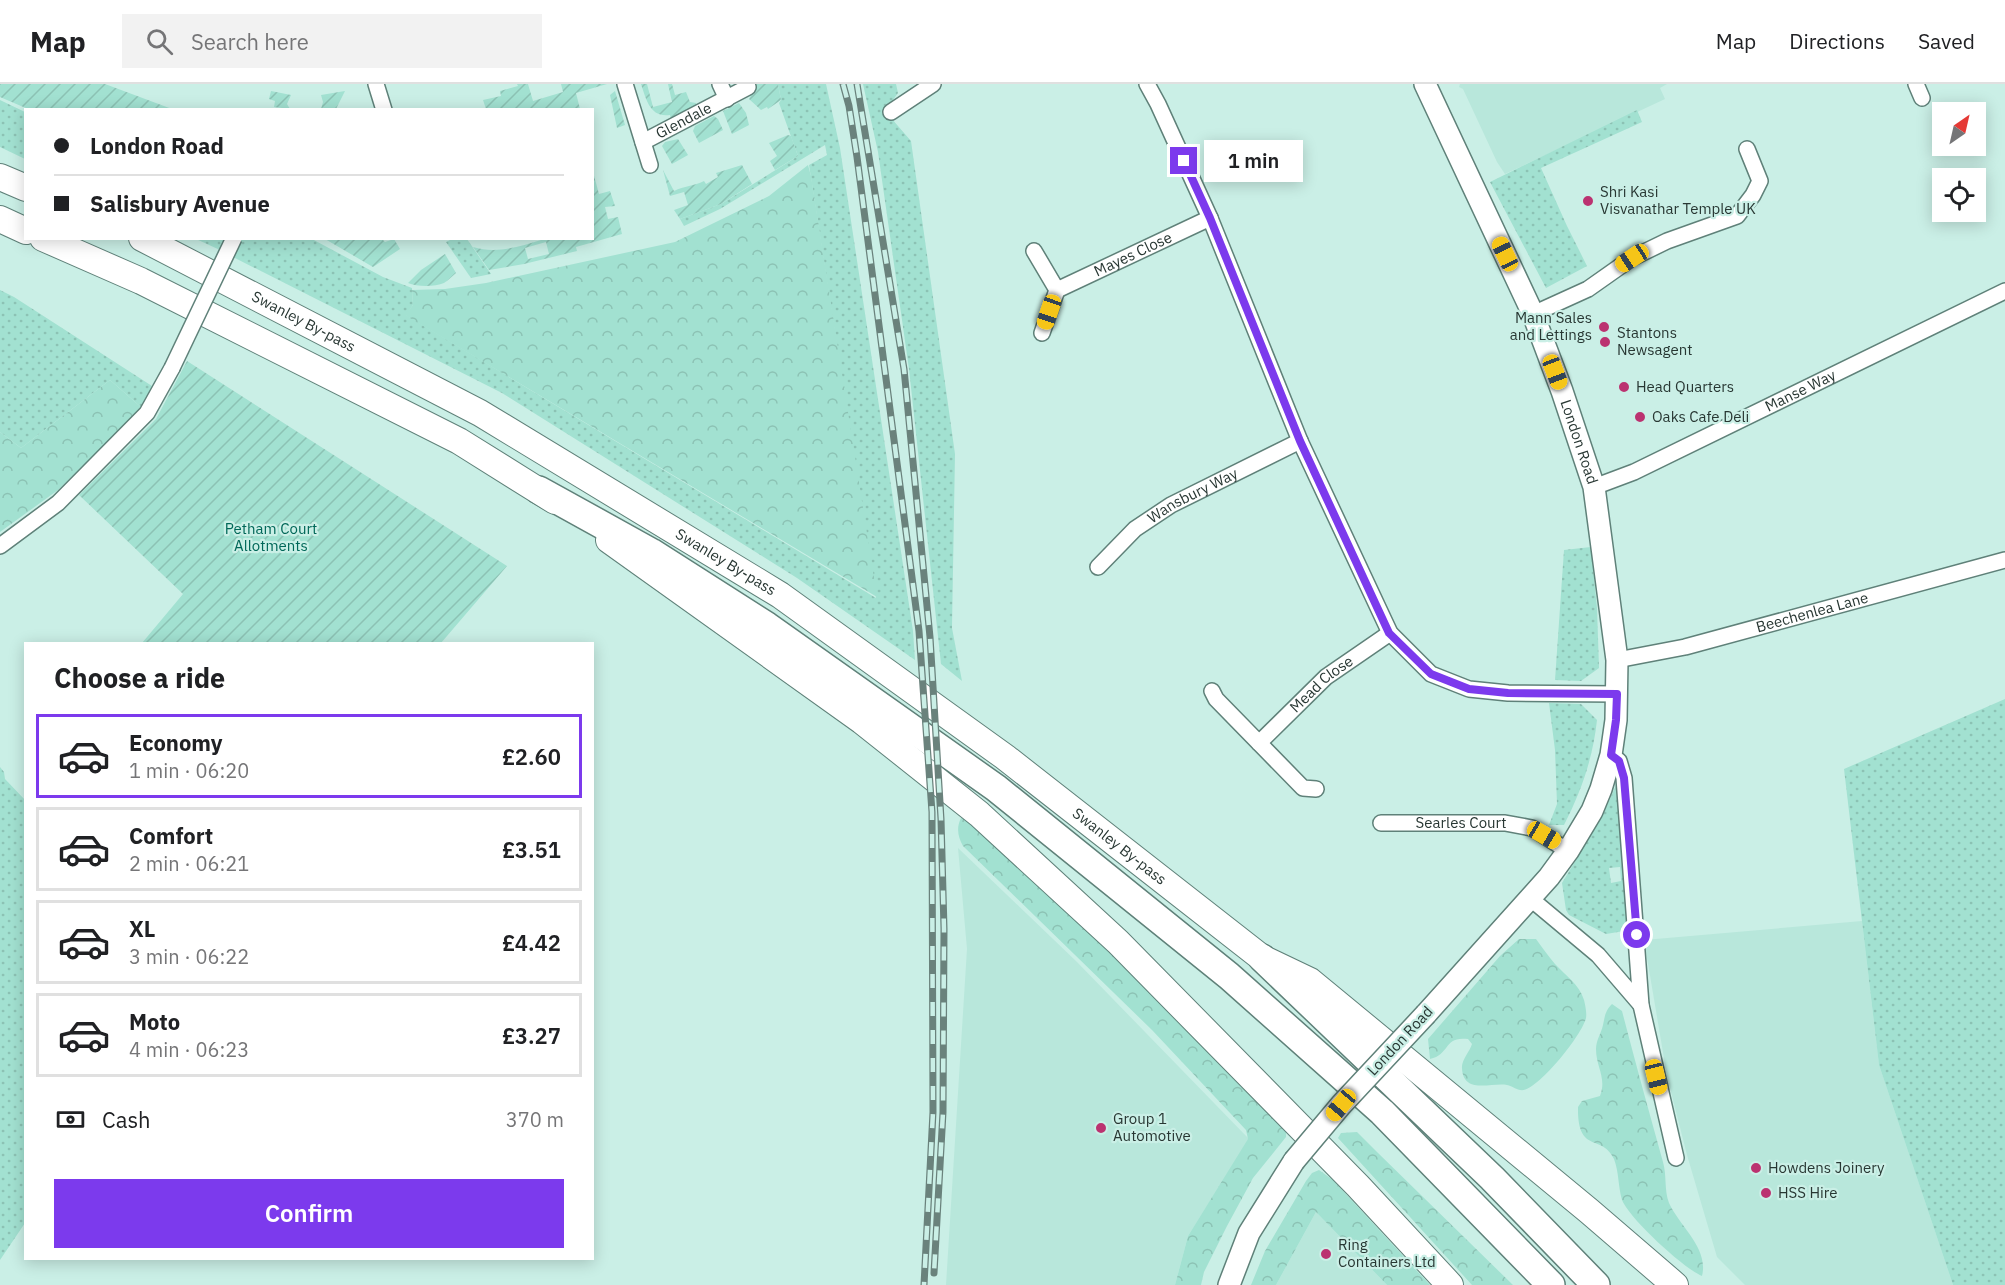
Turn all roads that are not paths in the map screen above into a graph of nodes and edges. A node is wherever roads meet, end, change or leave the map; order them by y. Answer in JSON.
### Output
{"nodes":[{"id":1,"x":376,"y":84,"type":"edge"},
{"id":2,"x":625,"y":84,"type":"edge"},
{"id":3,"x":720,"y":84,"type":"edge"},
{"id":4,"x":933,"y":84,"type":"edge"},
{"id":5,"x":1147,"y":84,"type":"edge"},
{"id":6,"x":1425,"y":84,"type":"edge"},
{"id":7,"x":748,"y":87,"type":"dead end"},
{"id":8,"x":727,"y":99,"type":"junction"},
{"id":9,"x":383,"y":108,"type":"edge"},
{"id":10,"x":891,"y":112,"type":"dead end"},
{"id":11,"x":643,"y":142,"type":"junction"},
{"id":12,"x":1748,"y":149,"type":"dead end"},
{"id":13,"x":651,"y":165,"type":"dead end"},
{"id":14,"x":0,"y":177,"type":"edge"},
{"id":15,"x":24,"y":187,"type":"edge"},
{"id":16,"x":1210,"y":218,"type":"junction"},
{"id":17,"x":0,"y":219,"type":"edge"},
{"id":18,"x":24,"y":230,"type":"edge"},
{"id":19,"x":49,"y":240,"type":"edge"},
{"id":20,"x":146,"y":240,"type":"edge"},
{"id":21,"x":233,"y":240,"type":"edge"},
{"id":22,"x":1034,"y":251,"type":"dead end"},
{"id":23,"x":1057,"y":290,"type":"junction"},
{"id":24,"x":2005,"y":291,"type":"edge"},
{"id":25,"x":1533,"y":314,"type":"junction"},
{"id":26,"x":1042,"y":333,"type":"dead end"},
{"id":27,"x":1300,"y":441,"type":"junction"},
{"id":28,"x":1594,"y":487,"type":"junction"},
{"id":29,"x":539,"y":490,"type":"junction"},
{"id":30,"x":0,"y":546,"type":"edge"},
{"id":31,"x":2005,"y":560,"type":"edge"},
{"id":32,"x":1098,"y":567,"type":"dead end"},
{"id":33,"x":1389,"y":633,"type":"junction"},
{"id":34,"x":1617,"y":660,"type":"junction"},
{"id":35,"x":1212,"y":691,"type":"dead end"},
{"id":36,"x":1617,"y":694,"type":"junction"},
{"id":37,"x":1259,"y":743,"type":"junction"},
{"id":38,"x":1611,"y":755,"type":"junction"},
{"id":39,"x":1316,"y":789,"type":"dead end"},
{"id":40,"x":1381,"y":823,"type":"dead end"},
{"id":41,"x":1569,"y":851,"type":"junction"},
{"id":42,"x":1530,"y":899,"type":"junction"},
{"id":43,"x":1262,"y":958,"type":"junction"},
{"id":44,"x":1641,"y":1005,"type":"junction"},
{"id":45,"x":1676,"y":1158,"type":"dead end"},
{"id":46,"x":1229,"y":1285,"type":"edge"},
{"id":47,"x":1450,"y":1285,"type":"edge"},
{"id":48,"x":1551,"y":1285,"type":"edge"},
{"id":49,"x":1596,"y":1285,"type":"edge"},
{"id":50,"x":1675,"y":1285,"type":"edge"}],
"edges":[{"from":1,"to":9,"type":"street"},
{"from":2,"to":11,"type":"street","name":"Glendale"},
{"from":3,"to":8,"type":"street","name":"Glendale"},
{"from":4,"to":10,"type":"street"},
{"from":5,"to":16,"type":"street"},
{"from":6,"to":25,"type":"main road","name":"London Road"},
{"from":7,"to":8,"type":"street","name":"Glendale"},
{"from":8,"to":11,"type":"street","name":"Glendale"},
{"from":11,"to":13,"type":"street","name":"Glendale"},
{"from":12,"to":25,"type":"street"},
{"from":14,"to":15,"type":"highway"},
{"from":16,"to":23,"type":"street","name":"Mayes Close"},
{"from":16,"to":27,"type":"street"},
{"from":17,"to":18,"type":"highway"},
{"from":19,"to":29,"type":"highway"},
{"from":20,"to":43,"type":"highway","name":"Swanley By-pass"},
{"from":21,"to":30,"type":"street","bridge":true},
{"from":22,"to":23,"type":"street"},
{"from":23,"to":26,"type":"street"},
{"from":24,"to":28,"type":"street","name":"Manse Way"},
{"from":25,"to":28,"type":"main road","name":"London Road"},
{"from":27,"to":32,"type":"street","name":"Wansbury Way"},
{"from":27,"to":33,"type":"street"},
{"from":28,"to":34,"type":"main road","name":"London Road"},
{"from":29,"to":47,"type":"highway"},
{"from":29,"to":48,"type":"highway"},
{"from":31,"to":34,"type":"street","name":"Beechenlea Lane"},
{"from":33,"to":36,"type":"street"},
{"from":33,"to":37,"type":"street","name":"Mead Close"},
{"from":34,"to":36,"type":"main road","name":"London Road"},
{"from":35,"to":37,"type":"street"},
{"from":36,"to":38,"type":"main road","name":"London Road"},
{"from":37,"to":39,"type":"street"},
{"from":38,"to":41,"type":"main road","name":"London Road"},
{"from":38,"to":44,"type":"street"},
{"from":40,"to":41,"type":"street","name":"Searles Court"},
{"from":41,"to":42,"type":"main road","name":"London Road"},
{"from":42,"to":44,"type":"street"},
{"from":42,"to":46,"type":"main road","name":"London Road","bridge":true},
{"from":43,"to":49,"type":"highway"},
{"from":43,"to":50,"type":"highway","name":"Swanley By-pass"},
{"from":44,"to":45,"type":"street"}]}
